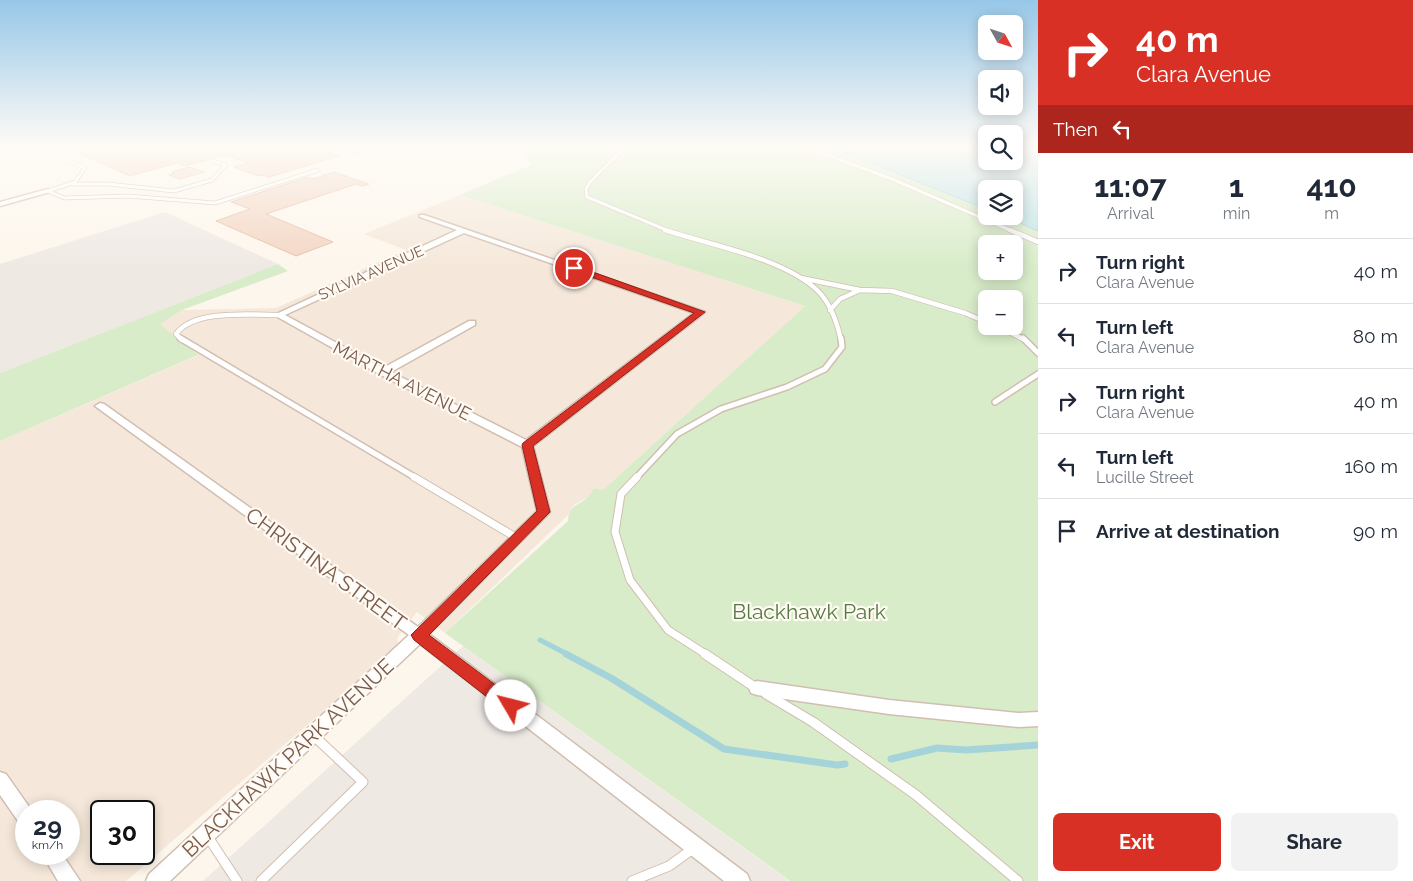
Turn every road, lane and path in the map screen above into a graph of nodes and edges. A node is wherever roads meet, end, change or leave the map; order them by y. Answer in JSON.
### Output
{"nodes":[{"id":1,"x":66,"y":186,"type":"edge"},
{"id":2,"x":128,"y":186,"type":"edge"},
{"id":3,"x":191,"y":186,"type":"edge"},
{"id":4,"x":268,"y":186,"type":"edge"},
{"id":5,"x":588,"y":186,"type":"edge"},
{"id":6,"x":908,"y":186,"type":"edge"},
{"id":7,"x":48,"y":191,"type":"junction"},
{"id":8,"x":0,"y":204,"type":"edge"},
{"id":9,"x":422,"y":216,"type":"dead end"},
{"id":10,"x":464,"y":230,"type":"junction"},
{"id":11,"x":1038,"y":242,"type":"edge"},
{"id":12,"x":799,"y":277,"type":"junction"},
{"id":13,"x":860,"y":290,"type":"junction"},
{"id":14,"x":830,"y":310,"type":"junction"},
{"id":15,"x":278,"y":315,"type":"junction"},
{"id":16,"x":978,"y":318,"type":"edge"},
{"id":17,"x":472,"y":322,"type":"dead end"},
{"id":18,"x":1016,"y":335,"type":"edge"},
{"id":19,"x":1038,"y":353,"type":"edge"},
{"id":20,"x":383,"y":372,"type":"junction"},
{"id":21,"x":1038,"y":374,"type":"edge"},
{"id":22,"x":995,"y":402,"type":"dead end"},
{"id":23,"x":100,"y":406,"type":"dead end"},
{"id":24,"x":528,"y":445,"type":"junction"},
{"id":25,"x":517,"y":538,"type":"junction"},
{"id":26,"x":419,"y":635,"type":"junction"},
{"id":27,"x":757,"y":688,"type":"junction"},
{"id":28,"x":1038,"y":718,"type":"edge"},
{"id":29,"x":313,"y":734,"type":"junction"},
{"id":30,"x":0,"y":780,"type":"edge"},
{"id":31,"x":15,"y":802,"type":"edge"},
{"id":32,"x":206,"y":835,"type":"junction"},
{"id":33,"x":695,"y":847,"type":"junction"},
{"id":34,"x":59,"y":865,"type":"edge"},
{"id":35,"x":70,"y":881,"type":"edge"},
{"id":36,"x":156,"y":881,"type":"edge"},
{"id":37,"x":237,"y":881,"type":"edge"},
{"id":38,"x":261,"y":881,"type":"edge"},
{"id":39,"x":632,"y":881,"type":"edge"},
{"id":40,"x":740,"y":881,"type":"edge"},
{"id":41,"x":1018,"y":881,"type":"edge"}],
"edges":[{"from":1,"to":7,"type":"lane"},
{"from":2,"to":3,"type":"lane"},
{"from":4,"to":7,"type":"lane"},
{"from":5,"to":12,"type":"lane"},
{"from":6,"to":11,"type":"lane"},
{"from":7,"to":8,"type":"street"},
{"from":9,"to":10,"type":"street"},
{"from":10,"to":15,"type":"street","name":"SYLVIA AVENUE"},
{"from":10,"to":24,"type":"street"},
{"from":12,"to":13,"type":"lane"},
{"from":12,"to":14,"type":"lane"},
{"from":13,"to":14,"type":"lane"},
{"from":13,"to":16,"type":"lane"},
{"from":14,"to":27,"type":"lane"},
{"from":15,"to":20,"type":"street","name":"MARTHA AVENUE"},
{"from":15,"to":25,"type":"lane"},
{"from":17,"to":20,"type":"street"},
{"from":18,"to":19,"type":"lane"},
{"from":20,"to":24,"type":"street","name":"MARTHA AVENUE"},
{"from":21,"to":22,"type":"lane"},
{"from":23,"to":26,"type":"street","name":"CHRISTINA STREET"},
{"from":24,"to":25,"type":"street","name":"BLACKHAWK PARK AVENUE"},
{"from":25,"to":26,"type":"street","name":"BLACKHAWK PARK AVENUE"},
{"from":26,"to":29,"type":"street","name":"BLACKHAWK PARK AVENUE"},
{"from":26,"to":33,"type":"street","name":"CHRISTINA STREET"},
{"from":27,"to":28,"type":"street"},
{"from":27,"to":41,"type":"lane"},
{"from":29,"to":32,"type":"street","name":"BLACKHAWK PARK AVENUE"},
{"from":29,"to":38,"type":"lane"},
{"from":30,"to":31,"type":"street"},
{"from":32,"to":36,"type":"street","name":"BLACKHAWK PARK AVENUE"},
{"from":32,"to":37,"type":"lane"},
{"from":33,"to":39,"type":"lane"},
{"from":33,"to":40,"type":"street","name":"CHRISTINA STREET"},
{"from":34,"to":35,"type":"street"}]}
